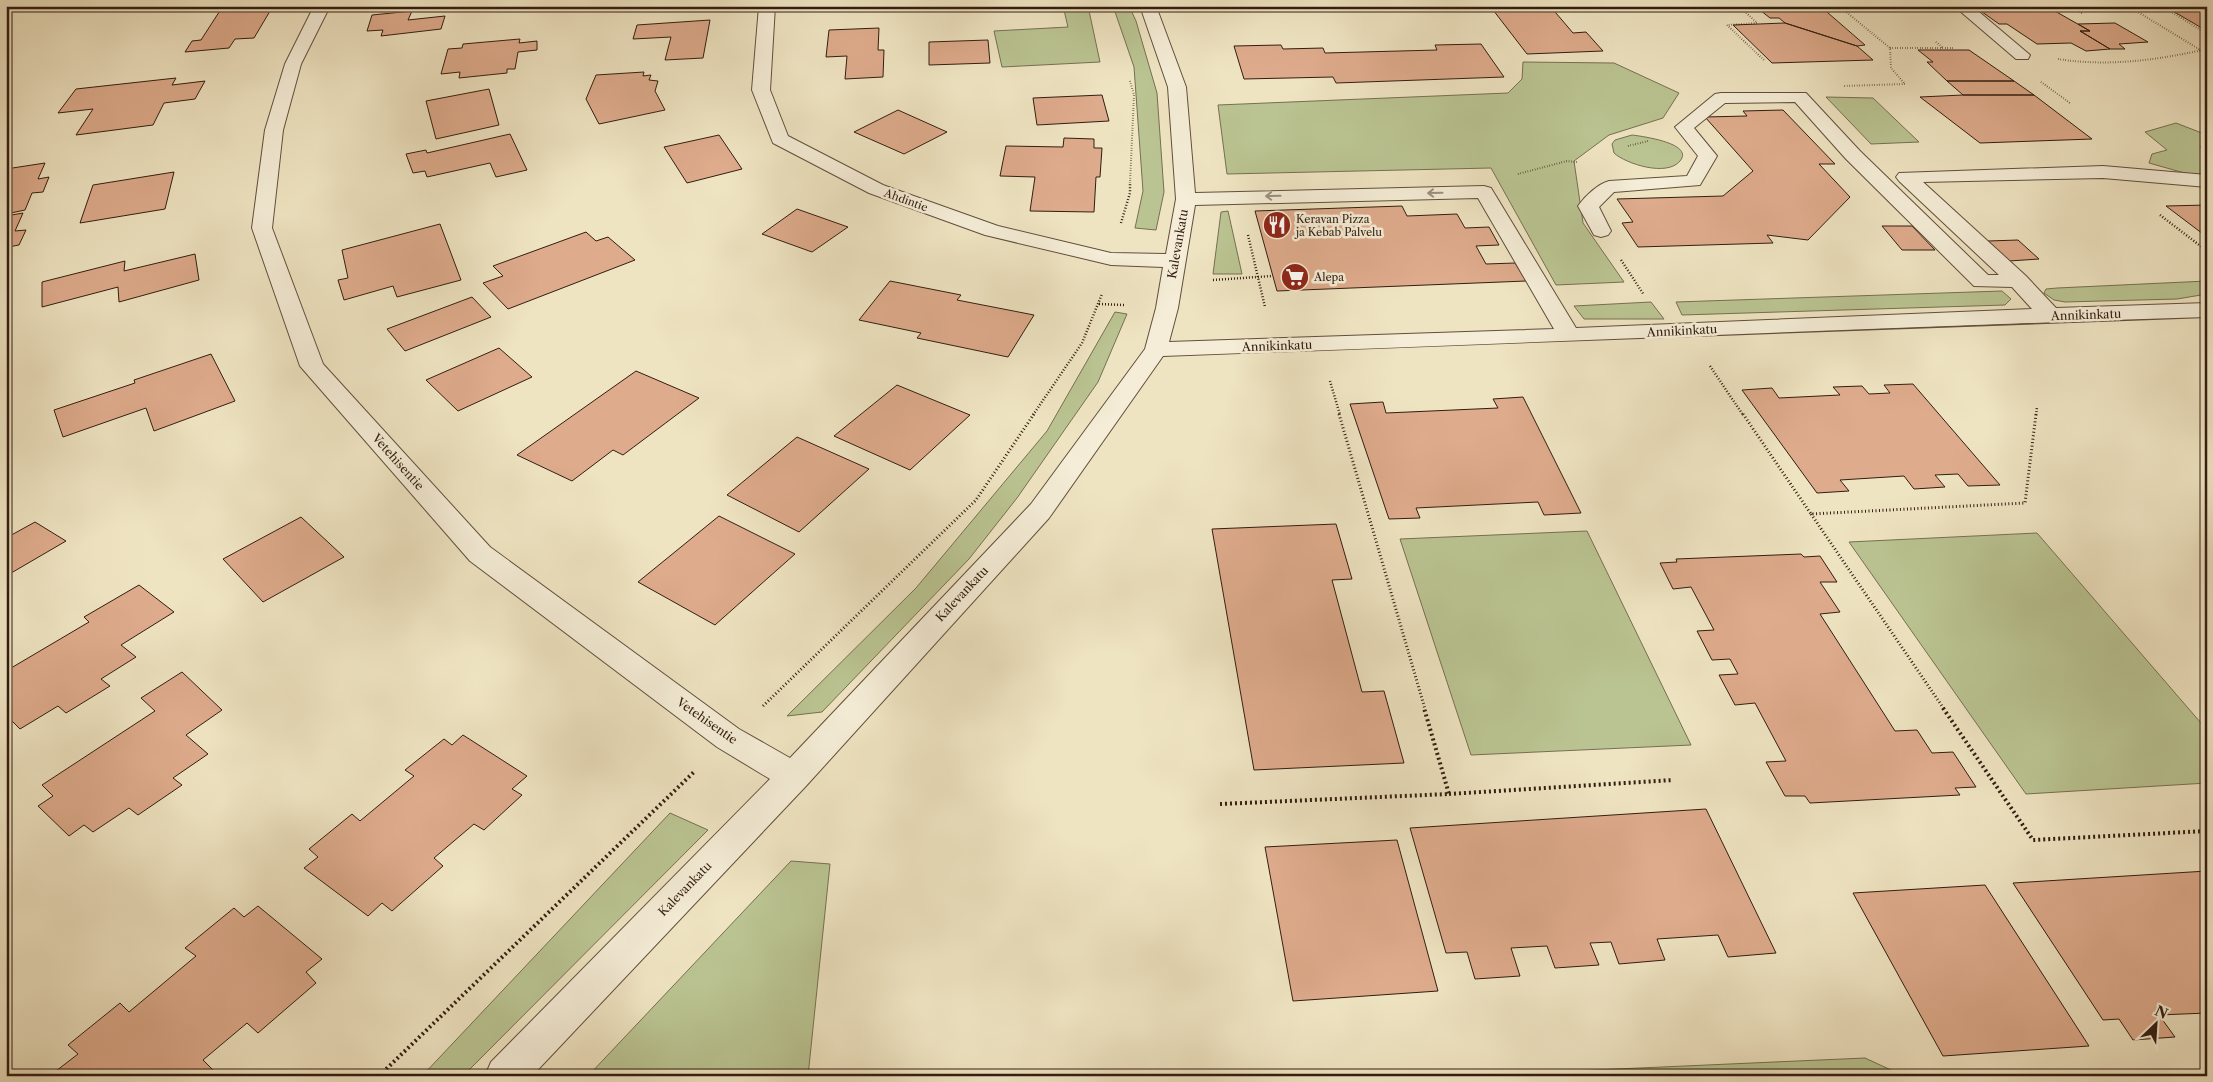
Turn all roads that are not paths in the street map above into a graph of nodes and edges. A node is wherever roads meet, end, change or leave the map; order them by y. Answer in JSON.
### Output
{"nodes":[{"id":1,"x":322,"y":6,"type":"edge"},
{"id":2,"x":767,"y":6,"type":"edge"},
{"id":3,"x":1148,"y":6,"type":"edge"},
{"id":4,"x":1962,"y":6,"type":"edge"},
{"id":5,"x":2022,"y":54,"type":"road end"},
{"id":6,"x":2207,"y":181,"type":"edge"},
{"id":7,"x":1186,"y":199,"type":"junction"},
{"id":8,"x":1600,"y":231,"type":"dead end"},
{"id":9,"x":1175,"y":260,"type":"junction"},
{"id":10,"x":2018,"y":281,"type":"junction"},
{"id":11,"x":2207,"y":310,"type":"edge"},
{"id":12,"x":2051,"y":316,"type":"junction"},
{"id":13,"x":1568,"y":335,"type":"junction"},
{"id":14,"x":1156,"y":349,"type":"junction"},
{"id":15,"x":794,"y":776,"type":"junction"},
{"id":16,"x":505,"y":1076,"type":"edge"}],
"edges":[{"from":1,"to":15,"type":"street","name":"Vetehisentie"},
{"from":2,"to":9,"type":"street","name":"Ahdintie"},
{"from":3,"to":7,"type":"street","name":"Kalevankatu"},
{"from":4,"to":5,"type":"street"},
{"from":6,"to":10,"type":"street"},
{"from":7,"to":9,"type":"street","name":"Kalevankatu"},
{"from":13,"to":7,"type":"street","one_way":true},
{"from":8,"to":10,"type":"street"},
{"from":9,"to":14,"type":"street","name":"Kalevankatu"},
{"from":10,"to":12,"type":"street"},
{"from":11,"to":12,"type":"street","name":"Annikinkatu"},
{"from":12,"to":13,"type":"street","name":"Annikinkatu"},
{"from":13,"to":14,"type":"street","name":"Annikinkatu"},
{"from":14,"to":15,"type":"street","name":"Kalevankatu"},
{"from":15,"to":16,"type":"street","name":"Kalevankatu"}]}
